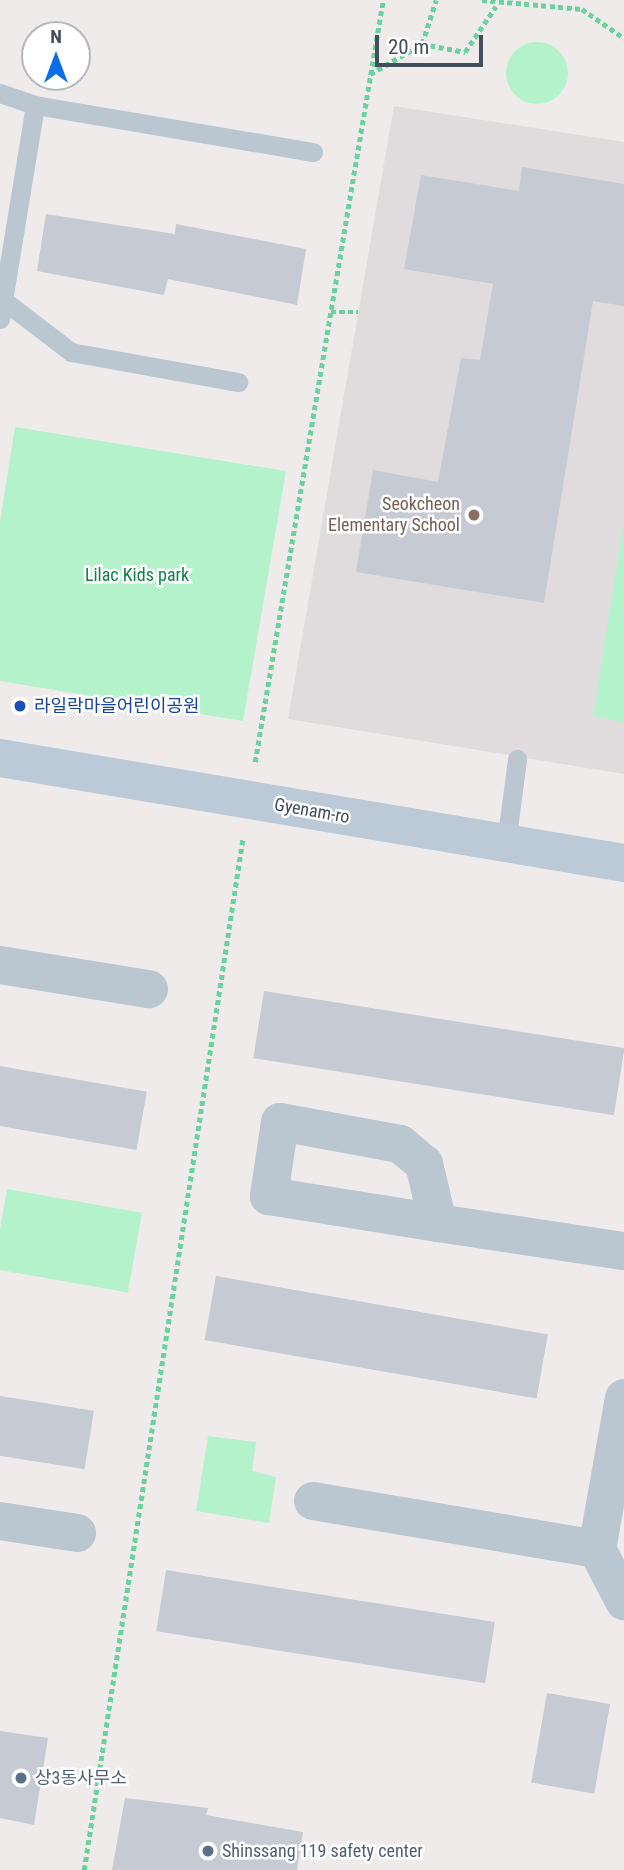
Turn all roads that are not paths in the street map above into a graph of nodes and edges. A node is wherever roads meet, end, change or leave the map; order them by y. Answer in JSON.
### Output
{"nodes":[{"id":1,"x":0,"y":93,"type":"edge"},
{"id":2,"x":35,"y":105,"type":"junction"},
{"id":3,"x":313,"y":152,"type":"dead end"},
{"id":4,"x":2,"y":309,"type":"edge"},
{"id":5,"x":238,"y":382,"type":"dead end"},
{"id":6,"x":0,"y":758,"type":"edge"},
{"id":7,"x":517,"y":759,"type":"dead end"},
{"id":8,"x":506,"y":844,"type":"junction"},
{"id":9,"x":624,"y":863,"type":"edge"},
{"id":10,"x":0,"y":965,"type":"edge"},
{"id":11,"x":149,"y":989,"type":"dead end"},
{"id":12,"x":438,"y":1223,"type":"dead end"},
{"id":13,"x":624,"y":1251,"type":"edge"},
{"id":14,"x":624,"y":1398,"type":"edge"},
{"id":15,"x":313,"y":1501,"type":"dead end"},
{"id":16,"x":0,"y":1521,"type":"edge"},
{"id":17,"x":77,"y":1533,"type":"dead end"},
{"id":18,"x":597,"y":1549,"type":"junction"},
{"id":19,"x":624,"y":1601,"type":"edge"}],
"edges":[{"from":1,"to":2,"type":"lane"},
{"from":2,"to":3,"type":"lane"},
{"from":2,"to":4,"type":"lane"},
{"from":4,"to":5,"type":"lane"},
{"from":6,"to":8,"type":"street","name":"Gyenam-ro"},
{"from":7,"to":8,"type":"lane"},
{"from":8,"to":9,"type":"street","name":"Gyenam-ro"},
{"from":10,"to":11,"type":"street"},
{"from":12,"to":13,"type":"street"},
{"from":14,"to":18,"type":"street"},
{"from":15,"to":18,"type":"street"},
{"from":16,"to":17,"type":"street"},
{"from":18,"to":19,"type":"street"}]}
